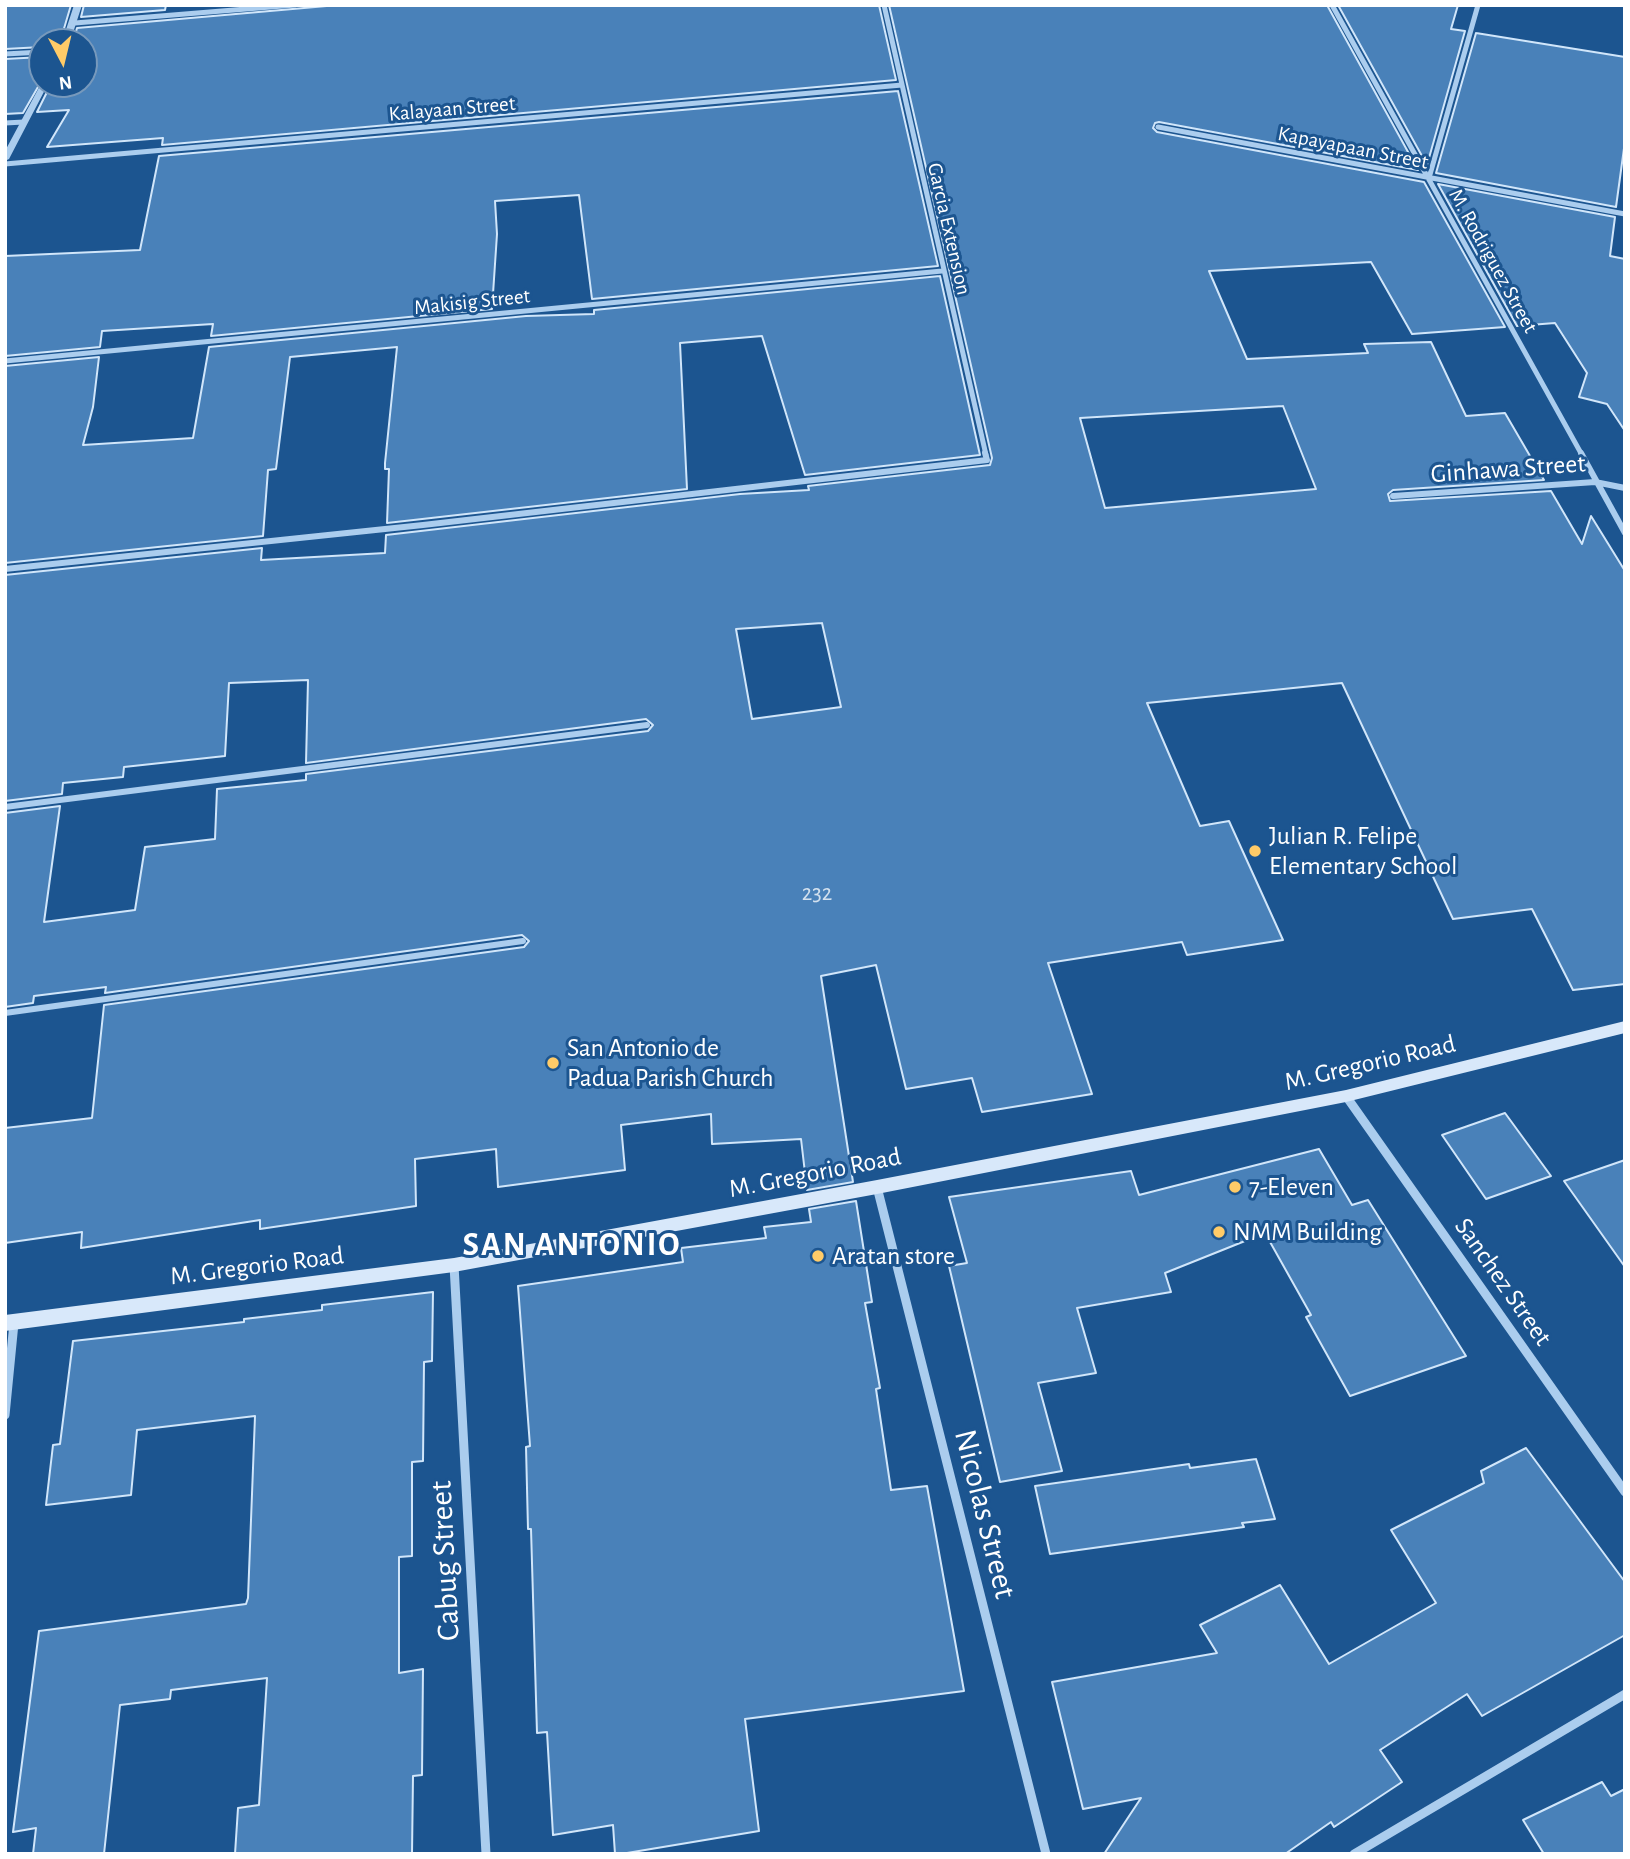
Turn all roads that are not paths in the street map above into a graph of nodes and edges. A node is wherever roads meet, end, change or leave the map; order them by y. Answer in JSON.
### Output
{"nodes":[{"id":1,"x":78,"y":5,"type":"edge"},
{"id":2,"x":295,"y":5,"type":"edge"},
{"id":3,"x":884,"y":5,"type":"edge"},
{"id":4,"x":1332,"y":5,"type":"edge"},
{"id":5,"x":1478,"y":5,"type":"edge"},
{"id":6,"x":75,"y":23,"type":"junction"},
{"id":7,"x":73,"y":28,"type":"edge"},
{"id":8,"x":28,"y":53,"type":"edge"},
{"id":9,"x":5,"y":54,"type":"edge"},
{"id":10,"x":902,"y":86,"type":"junction"},
{"id":11,"x":37,"y":98,"type":"edge"},
{"id":12,"x":24,"y":122,"type":"junction"},
{"id":13,"x":5,"y":123,"type":"edge"},
{"id":14,"x":1158,"y":127,"type":"dead end"},
{"id":15,"x":5,"y":159,"type":"edge"},
{"id":16,"x":5,"y":164,"type":"edge"},
{"id":17,"x":1429,"y":178,"type":"junction"},
{"id":18,"x":1625,"y":214,"type":"edge"},
{"id":19,"x":942,"y":271,"type":"junction"},
{"id":20,"x":5,"y":361,"type":"edge"},
{"id":21,"x":1595,"y":482,"type":"junction"},
{"id":22,"x":1625,"y":488,"type":"edge"},
{"id":23,"x":1393,"y":496,"type":"dead end"},
{"id":24,"x":1625,"y":533,"type":"edge"},
{"id":25,"x":5,"y":569,"type":"edge"},
{"id":26,"x":648,"y":725,"type":"dead end"},
{"id":27,"x":5,"y":807,"type":"edge"},
{"id":28,"x":523,"y":941,"type":"dead end"},
{"id":29,"x":5,"y":1013,"type":"edge"},
{"id":30,"x":1625,"y":1027,"type":"edge"},
{"id":31,"x":1346,"y":1096,"type":"junction"},
{"id":32,"x":877,"y":1187,"type":"junction"},
{"id":33,"x":454,"y":1265,"type":"junction"},
{"id":34,"x":10,"y":1322,"type":"edge"},
{"id":35,"x":5,"y":1415,"type":"edge"},
{"id":36,"x":1625,"y":1492,"type":"edge"},
{"id":37,"x":1625,"y":1694,"type":"edge"},
{"id":38,"x":485,"y":1854,"type":"edge"},
{"id":39,"x":1045,"y":1854,"type":"edge"},
{"id":40,"x":1354,"y":1854,"type":"edge"}],
"edges":[{"from":1,"to":6,"type":"street"},
{"from":2,"to":6,"type":"street"},
{"from":3,"to":10,"type":"street","name":"Garcia Extension"},
{"from":4,"to":17,"type":"street","name":"M. Rodriguez Street"},
{"from":5,"to":17,"type":"street"},
{"from":6,"to":7,"type":"street"},
{"from":8,"to":9,"type":"street"},
{"from":10,"to":16,"type":"street","name":"Kalayaan Street"},
{"from":10,"to":19,"type":"street","name":"Garcia Extension"},
{"from":11,"to":12,"type":"street"},
{"from":12,"to":13,"type":"street"},
{"from":12,"to":15,"type":"street"},
{"from":14,"to":17,"type":"street","name":"Kapayapaan Street"},
{"from":17,"to":18,"type":"street","name":"Kapayapaan Street"},
{"from":17,"to":21,"type":"street","name":"M. Rodriguez Street"},
{"from":19,"to":20,"type":"street","name":"Makisig Street"},
{"from":19,"to":25,"type":"street","name":"Garcia Extension"},
{"from":21,"to":22,"type":"street","name":"Ginhawa Street"},
{"from":21,"to":23,"type":"street","name":"Ginhawa Street"},
{"from":21,"to":24,"type":"street","name":"M. Rodriguez Street"},
{"from":26,"to":27,"type":"street"},
{"from":28,"to":29,"type":"street"},
{"from":30,"to":31,"type":"main road","name":"M. Gregorio Road"},
{"from":31,"to":32,"type":"main road","name":"M. Gregorio Road"},
{"from":31,"to":36,"type":"street","name":"Sanchez Street"},
{"from":32,"to":33,"type":"main road","name":"M. Gregorio Road"},
{"from":32,"to":39,"type":"street","name":"Nicolas Street"},
{"from":33,"to":34,"type":"main road","name":"M. Gregorio Road"},
{"from":33,"to":38,"type":"street","name":"Cabug Street"},
{"from":34,"to":35,"type":"street"},
{"from":37,"to":40,"type":"street"}]}
